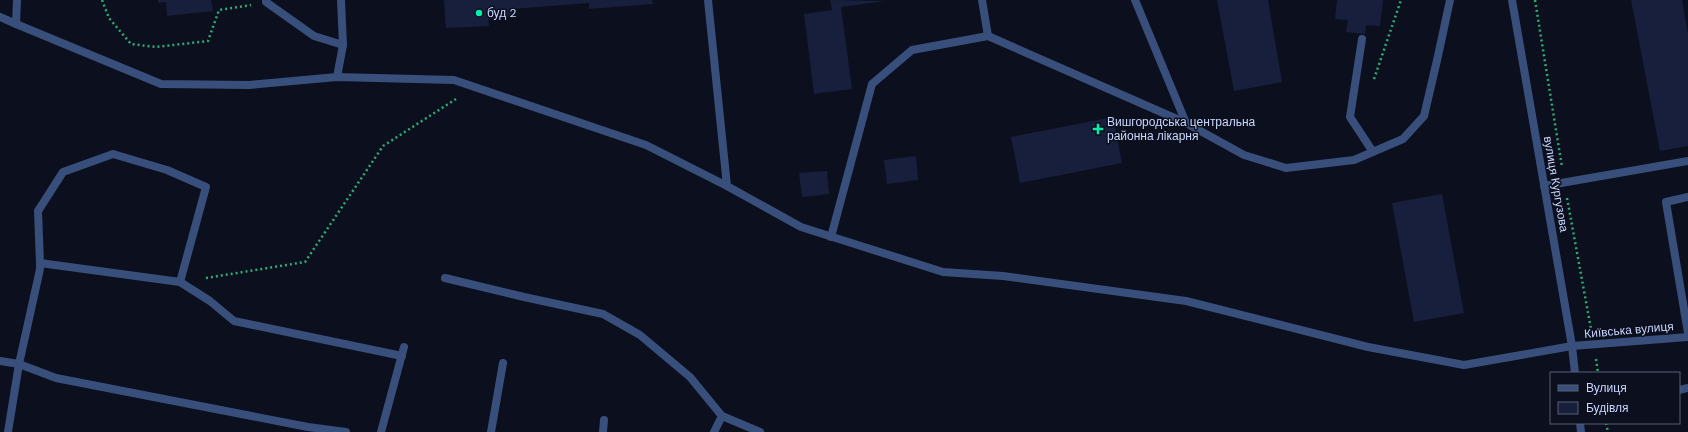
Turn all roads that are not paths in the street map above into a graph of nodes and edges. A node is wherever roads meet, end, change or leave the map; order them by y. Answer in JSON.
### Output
{"nodes":[{"id":1,"x":17,"y":0,"type":"edge"},
{"id":2,"x":341,"y":0,"type":"edge"},
{"id":3,"x":708,"y":0,"type":"edge"},
{"id":4,"x":982,"y":0,"type":"edge"},
{"id":5,"x":1136,"y":0,"type":"edge"},
{"id":6,"x":1450,"y":0,"type":"edge"},
{"id":7,"x":1512,"y":0,"type":"edge"},
{"id":8,"x":266,"y":1,"type":"edge"},
{"id":9,"x":0,"y":17,"type":"edge"},
{"id":10,"x":16,"y":24,"type":"junction"},
{"id":11,"x":988,"y":36,"type":"junction"},
{"id":12,"x":1362,"y":39,"type":"dead end"},
{"id":13,"x":343,"y":45,"type":"junction"},
{"id":14,"x":338,"y":77,"type":"junction"},
{"id":15,"x":1186,"y":123,"type":"junction"},
{"id":16,"x":1373,"y":152,"type":"junction"},
{"id":17,"x":1688,"y":161,"type":"edge"},
{"id":18,"x":727,"y":186,"type":"junction"},
{"id":19,"x":1544,"y":186,"type":"junction"},
{"id":20,"x":1688,"y":197,"type":"edge"},
{"id":21,"x":831,"y":237,"type":"junction"},
{"id":22,"x":40,"y":263,"type":"junction"},
{"id":23,"x":445,"y":278,"type":"dead end"},
{"id":24,"x":180,"y":282,"type":"junction"},
{"id":25,"x":1688,"y":333,"type":"edge"},
{"id":26,"x":1688,"y":337,"type":"edge"},
{"id":27,"x":1572,"y":346,"type":"junction"},
{"id":28,"x":404,"y":347,"type":"dead end"},
{"id":29,"x":402,"y":356,"type":"junction"},
{"id":30,"x":0,"y":361,"type":"edge"},
{"id":31,"x":503,"y":363,"type":"dead end"},
{"id":32,"x":19,"y":364,"type":"junction"},
{"id":33,"x":1575,"y":372,"type":"edge"},
{"id":34,"x":722,"y":416,"type":"junction"},
{"id":35,"x":604,"y":420,"type":"dead end"},
{"id":36,"x":8,"y":432,"type":"edge"},
{"id":37,"x":346,"y":432,"type":"edge"},
{"id":38,"x":381,"y":432,"type":"edge"},
{"id":39,"x":491,"y":432,"type":"edge"},
{"id":40,"x":603,"y":432,"type":"edge"},
{"id":41,"x":714,"y":432,"type":"edge"},
{"id":42,"x":760,"y":432,"type":"edge"}],
"edges":[{"from":1,"to":10,"type":"street"},
{"from":2,"to":13,"type":"street"},
{"from":3,"to":18,"type":"street"},
{"from":4,"to":11,"type":"street"},
{"from":5,"to":15,"type":"street"},
{"from":6,"to":16,"type":"street"},
{"from":7,"to":19,"type":"street","name":"вулиця Кургузова"},
{"from":8,"to":13,"type":"street"},
{"from":9,"to":10,"type":"street","name":"Київська вулиця"},
{"from":10,"to":14,"type":"street","name":"Київська вулиця"},
{"from":11,"to":15,"type":"street"},
{"from":11,"to":21,"type":"street"},
{"from":12,"to":16,"type":"street"},
{"from":13,"to":14,"type":"street"},
{"from":14,"to":18,"type":"street","name":"Київська вулиця"},
{"from":15,"to":16,"type":"street"},
{"from":17,"to":19,"type":"street"},
{"from":18,"to":21,"type":"street","name":"Київська вулиця"},
{"from":19,"to":27,"type":"street","name":"вулиця Кургузова"},
{"from":20,"to":25,"type":"street"},
{"from":21,"to":27,"type":"street","name":"Київська вулиця"},
{"from":22,"to":24,"type":"street"},
{"from":22,"to":24,"type":"street"},
{"from":22,"to":32,"type":"street"},
{"from":23,"to":34,"type":"street"},
{"from":24,"to":29,"type":"street"},
{"from":26,"to":27,"type":"street","name":"Київська вулиця"},
{"from":27,"to":33,"type":"street","name":"вулиця Кургузова"},
{"from":28,"to":29,"type":"street"},
{"from":29,"to":38,"type":"street"},
{"from":30,"to":32,"type":"street"},
{"from":31,"to":39,"type":"street"},
{"from":32,"to":36,"type":"street"},
{"from":32,"to":37,"type":"street"},
{"from":34,"to":41,"type":"street"},
{"from":34,"to":42,"type":"street"},
{"from":35,"to":40,"type":"street"}]}
